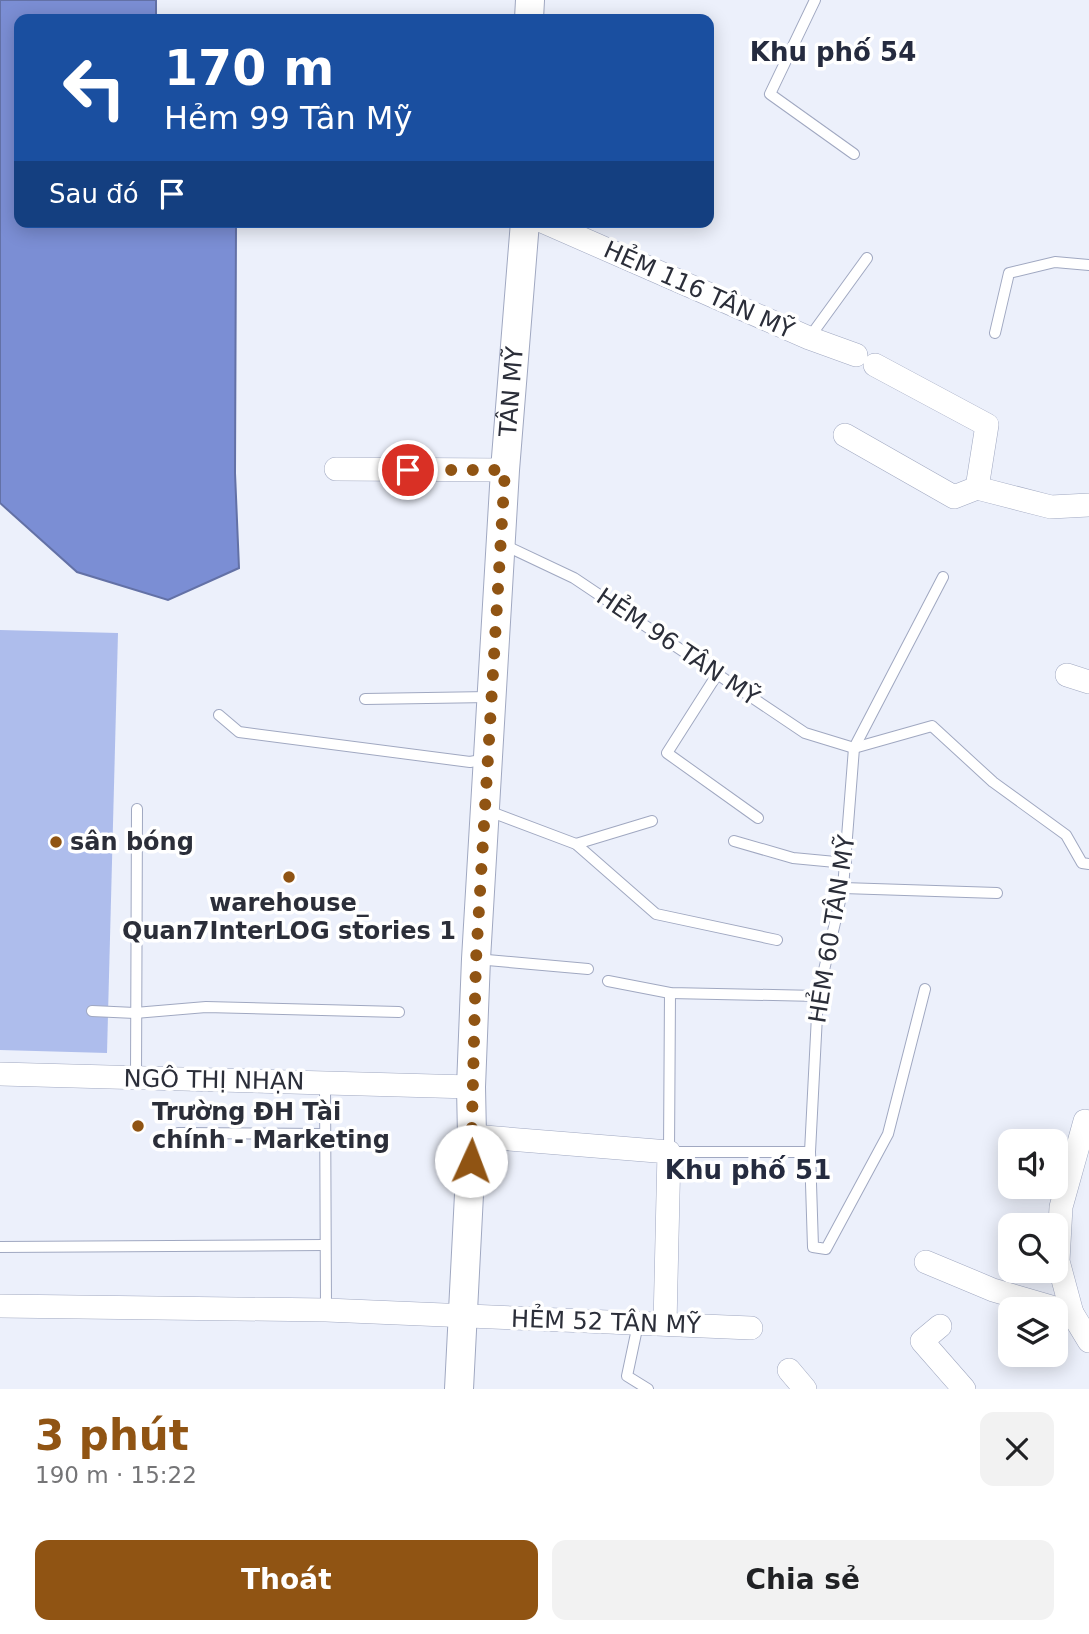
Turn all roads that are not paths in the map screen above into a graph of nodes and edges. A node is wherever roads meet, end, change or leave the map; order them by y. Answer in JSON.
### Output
{"nodes":[{"id":1,"x":815,"y":0,"type":"edge"},
{"id":2,"x":854,"y":154,"type":"dead end"},
{"id":3,"x":525,"y":228,"type":"edge"},
{"id":4,"x":558,"y":228,"type":"edge"},
{"id":5,"x":867,"y":258,"type":"dead end"},
{"id":6,"x":1089,"y":265,"type":"edge"},
{"id":7,"x":995,"y":333,"type":"dead end"},
{"id":8,"x":809,"y":338,"type":"junction"},
{"id":9,"x":845,"y":435,"type":"dead end"},
{"id":10,"x":336,"y":469,"type":"dead end"},
{"id":11,"x":505,"y":470,"type":"junction"},
{"id":12,"x":976,"y":488,"type":"junction"},
{"id":13,"x":1089,"y":505,"type":"edge"},
{"id":14,"x":502,"y":544,"type":"junction"},
{"id":15,"x":943,"y":577,"type":"dead end"},
{"id":16,"x":718,"y":673,"type":"junction"},
{"id":17,"x":1067,"y":675,"type":"dead end"},
{"id":18,"x":1089,"y":682,"type":"edge"},
{"id":19,"x":492,"y":697,"type":"junction"},
{"id":20,"x":365,"y":699,"type":"dead end"},
{"id":21,"x":219,"y":715,"type":"dead end"},
{"id":22,"x":854,"y":748,"type":"junction"},
{"id":23,"x":489,"y":758,"type":"junction"},
{"id":24,"x":137,"y":809,"type":"dead end"},
{"id":25,"x":486,"y":810,"type":"junction"},
{"id":26,"x":758,"y":818,"type":"dead end"},
{"id":27,"x":652,"y":821,"type":"dead end"},
{"id":28,"x":734,"y":841,"type":"dead end"},
{"id":29,"x":576,"y":844,"type":"junction"},
{"id":30,"x":846,"y":863,"type":"junction"},
{"id":31,"x":1089,"y":864,"type":"edge"},
{"id":32,"x":843,"y":888,"type":"junction"},
{"id":33,"x":997,"y":893,"type":"dead end"},
{"id":34,"x":777,"y":940,"type":"dead end"},
{"id":35,"x":476,"y":960,"type":"junction"},
{"id":36,"x":588,"y":970,"type":"dead end"},
{"id":37,"x":608,"y":981,"type":"dead end"},
{"id":38,"x":925,"y":989,"type":"dead end"},
{"id":39,"x":670,"y":993,"type":"junction"},
{"id":40,"x":818,"y":996,"type":"junction"},
{"id":41,"x":92,"y":1011,"type":"dead end"},
{"id":42,"x":398,"y":1012,"type":"dead end"},
{"id":43,"x":135,"y":1013,"type":"junction"},
{"id":44,"x":0,"y":1074,"type":"edge"},
{"id":45,"x":136,"y":1078,"type":"junction"},
{"id":46,"x":324,"y":1082,"type":"junction"},
{"id":47,"x":471,"y":1087,"type":"junction"},
{"id":48,"x":1085,"y":1121,"type":"dead end"},
{"id":49,"x":178,"y":1133,"type":"dead end"},
{"id":50,"x":324,"y":1133,"type":"junction"},
{"id":51,"x":472,"y":1136,"type":"junction"},
{"id":52,"x":669,"y":1152,"type":"junction"},
{"id":53,"x":810,"y":1152,"type":"junction"},
{"id":54,"x":324,"y":1245,"type":"junction"},
{"id":55,"x":0,"y":1247,"type":"edge"},
{"id":56,"x":926,"y":1262,"type":"dead end"},
{"id":57,"x":0,"y":1306,"type":"edge"},
{"id":58,"x":326,"y":1310,"type":"junction"},
{"id":59,"x":1072,"y":1313,"type":"junction"},
{"id":60,"x":462,"y":1316,"type":"junction"},
{"id":61,"x":638,"y":1324,"type":"junction"},
{"id":62,"x":665,"y":1324,"type":"junction"},
{"id":63,"x":940,"y":1326,"type":"dead end"},
{"id":64,"x":751,"y":1328,"type":"dead end"},
{"id":65,"x":1089,"y":1341,"type":"edge"},
{"id":66,"x":789,"y":1370,"type":"dead end"},
{"id":67,"x":459,"y":1389,"type":"edge"},
{"id":68,"x":648,"y":1389,"type":"edge"},
{"id":69,"x":805,"y":1389,"type":"edge"},
{"id":70,"x":964,"y":1389,"type":"edge"}],
"edges":[{"from":1,"to":2,"type":"lane"},
{"from":3,"to":11,"type":"street","name":"TÂN MỸ"},
{"from":4,"to":8,"type":"street","name":"HẺM 116 TÂN MỸ"},
{"from":5,"to":8,"type":"lane"},
{"from":6,"to":7,"type":"lane"},
{"from":8,"to":12,"type":"street","name":"HẺM 116 TÂN MỸ"},
{"from":9,"to":12,"type":"street"},
{"from":10,"to":11,"type":"street"},
{"from":11,"to":14,"type":"street","name":"TÂN MỸ"},
{"from":12,"to":13,"type":"street"},
{"from":14,"to":16,"type":"lane","name":"HẺM 96 TÂN MỸ"},
{"from":14,"to":19,"type":"street","name":"TÂN MỸ"},
{"from":15,"to":22,"type":"lane"},
{"from":16,"to":22,"type":"lane","name":"HẺM 96 TÂN MỸ"},
{"from":16,"to":26,"type":"lane"},
{"from":17,"to":18,"type":"street"},
{"from":19,"to":20,"type":"lane"},
{"from":19,"to":23,"type":"street","name":"TÂN MỸ"},
{"from":21,"to":23,"type":"lane"},
{"from":22,"to":30,"type":"lane","name":"HẺM 60 TÂN MỸ"},
{"from":22,"to":31,"type":"lane"},
{"from":23,"to":25,"type":"street","name":"TÂN MỸ"},
{"from":24,"to":43,"type":"lane"},
{"from":25,"to":29,"type":"lane"},
{"from":25,"to":35,"type":"street","name":"TÂN MỸ"},
{"from":27,"to":29,"type":"lane"},
{"from":28,"to":30,"type":"lane"},
{"from":29,"to":34,"type":"lane"},
{"from":30,"to":32,"type":"lane","name":"HẺM 60 TÂN MỸ"},
{"from":32,"to":33,"type":"lane"},
{"from":32,"to":40,"type":"lane","name":"HẺM 60 TÂN MỸ"},
{"from":35,"to":36,"type":"lane"},
{"from":35,"to":47,"type":"street","name":"TÂN MỸ"},
{"from":37,"to":39,"type":"lane"},
{"from":38,"to":53,"type":"lane","name":"HẺM 60 TÂN MỸ"},
{"from":39,"to":40,"type":"lane"},
{"from":39,"to":52,"type":"lane"},
{"from":40,"to":53,"type":"lane","name":"HẺM 60 TÂN MỸ"},
{"from":41,"to":43,"type":"lane"},
{"from":42,"to":43,"type":"lane"},
{"from":43,"to":45,"type":"lane"},
{"from":44,"to":45,"type":"street","name":"NGÔ THỊ NHẠN"},
{"from":45,"to":46,"type":"street","name":"NGÔ THỊ NHẠN"},
{"from":46,"to":47,"type":"street","name":"NGÔ THỊ NHẠN"},
{"from":46,"to":50,"type":"lane"},
{"from":47,"to":51,"type":"street","name":"TÂN MỸ"},
{"from":48,"to":59,"type":"street"},
{"from":49,"to":50,"type":"lane"},
{"from":50,"to":54,"type":"lane"},
{"from":51,"to":52,"type":"street"},
{"from":51,"to":60,"type":"street","name":"TÂN MỸ"},
{"from":52,"to":53,"type":"lane"},
{"from":52,"to":62,"type":"street"},
{"from":54,"to":55,"type":"lane"},
{"from":54,"to":58,"type":"lane"},
{"from":56,"to":59,"type":"street"},
{"from":57,"to":58,"type":"street","name":"HẺM 52 TÂN MỸ"},
{"from":58,"to":60,"type":"street","name":"HẺM 52 TÂN MỸ"},
{"from":59,"to":65,"type":"street"},
{"from":60,"to":61,"type":"street","name":"HẺM 52 TÂN MỸ"},
{"from":60,"to":67,"type":"street","name":"TÂN MỸ"},
{"from":61,"to":62,"type":"street","name":"HẺM 52 TÂN MỸ"},
{"from":61,"to":68,"type":"lane"},
{"from":62,"to":64,"type":"street","name":"HẺM 52 TÂN MỸ"},
{"from":63,"to":70,"type":"street"},
{"from":66,"to":69,"type":"street"}]}
